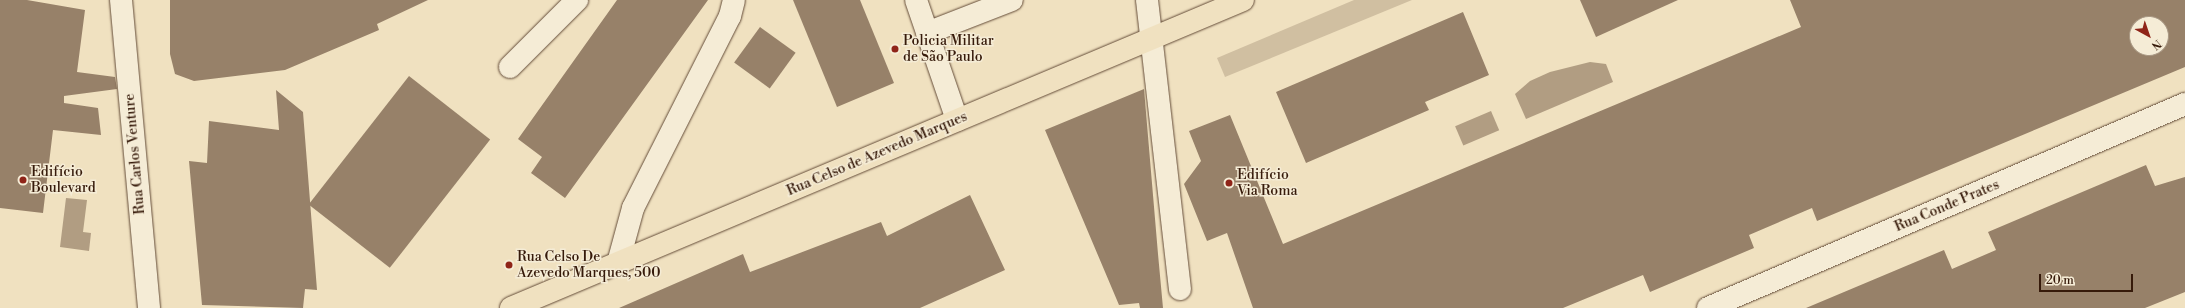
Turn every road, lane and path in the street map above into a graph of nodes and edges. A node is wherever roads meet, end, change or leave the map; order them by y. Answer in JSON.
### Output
{"nodes":[{"id":1,"x":122,"y":0,"type":"edge"},
{"id":2,"x":577,"y":0,"type":"edge"},
{"id":3,"x":734,"y":0,"type":"edge"},
{"id":4,"x":916,"y":0,"type":"edge"},
{"id":5,"x":1012,"y":0,"type":"edge"},
{"id":6,"x":1147,"y":0,"type":"edge"},
{"id":7,"x":1243,"y":0,"type":"edge"},
{"id":8,"x":927,"y":33,"type":"junction"},
{"id":9,"x":1153,"y":38,"type":"junction"},
{"id":10,"x":510,"y":67,"type":"dead end"},
{"id":11,"x":2185,"y":104,"type":"edge"},
{"id":12,"x":958,"y":120,"type":"junction"},
{"id":13,"x":618,"y":263,"type":"junction"},
{"id":14,"x":1180,"y":289,"type":"dead end"},
{"id":15,"x":149,"y":308,"type":"edge"},
{"id":16,"x":511,"y":308,"type":"edge"},
{"id":17,"x":1708,"y":308,"type":"edge"}],
"edges":[{"from":1,"to":15,"type":"street","name":"Rua Carlos Venture"},
{"from":2,"to":10,"type":"street"},
{"from":3,"to":13,"type":"street"},
{"from":4,"to":8,"type":"street"},
{"from":5,"to":8,"type":"street"},
{"from":6,"to":9,"type":"street"},
{"from":7,"to":9,"type":"main road","name":"Rua Celso de Azevedo Marques"},
{"from":8,"to":12,"type":"street"},
{"from":9,"to":12,"type":"main road","name":"Rua Celso de Azevedo Marques"},
{"from":9,"to":14,"type":"street"},
{"from":11,"to":17,"type":"street","name":"Rua Conde Prates"},
{"from":12,"to":13,"type":"main road","name":"Rua Celso de Azevedo Marques"},
{"from":13,"to":16,"type":"main road","name":"Rua Celso de Azevedo Marques"}]}
